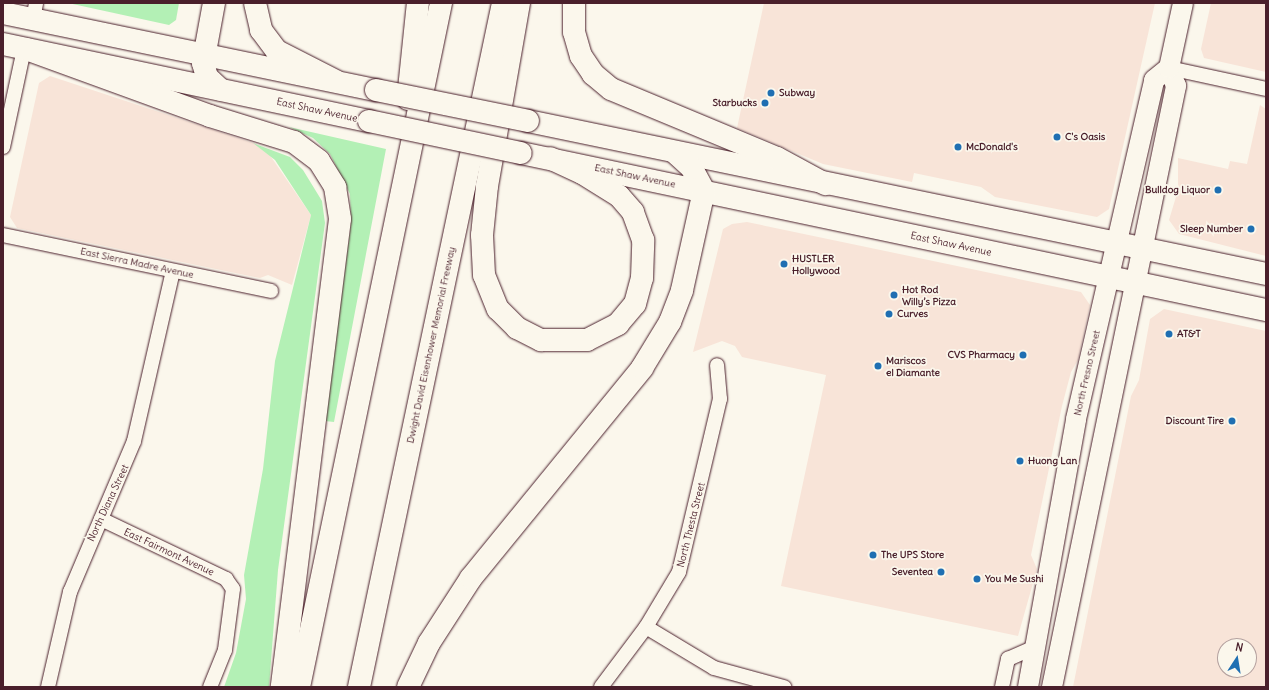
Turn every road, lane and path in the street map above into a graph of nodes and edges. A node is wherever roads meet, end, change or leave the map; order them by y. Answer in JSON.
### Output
{"nodes":[{"id":1,"x":214,"y":3,"type":"edge"},
{"id":2,"x":255,"y":3,"type":"edge"},
{"id":3,"x":418,"y":3,"type":"edge"},
{"id":4,"x":441,"y":3,"type":"edge"},
{"id":5,"x":503,"y":3,"type":"edge"},
{"id":6,"x":519,"y":3,"type":"edge"},
{"id":7,"x":574,"y":3,"type":"edge"},
{"id":8,"x":1183,"y":3,"type":"edge"},
{"id":9,"x":34,"y":11,"type":"edge"},
{"id":10,"x":3,"y":13,"type":"edge"},
{"id":11,"x":3,"y":28,"type":"edge"},
{"id":12,"x":18,"y":47,"type":"edge"},
{"id":13,"x":203,"y":53,"type":"junction"},
{"id":14,"x":1169,"y":68,"type":"junction"},
{"id":15,"x":336,"y":81,"type":"junction"},
{"id":16,"x":1266,"y":89,"type":"edge"},
{"id":17,"x":221,"y":90,"type":"junction"},
{"id":18,"x":3,"y":147,"type":"edge"},
{"id":19,"x":674,"y":152,"type":"junction"},
{"id":20,"x":550,"y":158,"type":"junction"},
{"id":21,"x":825,"y":184,"type":"junction"},
{"id":22,"x":704,"y":191,"type":"junction"},
{"id":23,"x":3,"y":235,"type":"edge"},
{"id":24,"x":1118,"y":243,"type":"junction"},
{"id":25,"x":1144,"y":248,"type":"junction"},
{"id":26,"x":173,"y":271,"type":"junction"},
{"id":27,"x":1266,"y":274,"type":"edge"},
{"id":28,"x":1109,"y":277,"type":"junction"},
{"id":29,"x":1137,"y":283,"type":"junction"},
{"id":30,"x":271,"y":291,"type":"dead end"},
{"id":31,"x":1266,"y":310,"type":"edge"},
{"id":32,"x":717,"y":365,"type":"dead end"},
{"id":33,"x":341,"y":489,"type":"junction"},
{"id":34,"x":101,"y":519,"type":"junction"},
{"id":35,"x":1053,"y":546,"type":"junction"},
{"id":36,"x":646,"y":627,"type":"junction"},
{"id":37,"x":1062,"y":636,"type":"junction"},
{"id":38,"x":1035,"y":647,"type":"junction"},
{"id":39,"x":48,"y":687,"type":"edge"},
{"id":40,"x":210,"y":687,"type":"edge"},
{"id":41,"x":282,"y":687,"type":"edge"},
{"id":42,"x":299,"y":687,"type":"edge"},
{"id":43,"x":359,"y":687,"type":"edge"},
{"id":44,"x":408,"y":687,"type":"edge"},
{"id":45,"x":600,"y":687,"type":"edge"},
{"id":46,"x":784,"y":687,"type":"edge"},
{"id":47,"x":1002,"y":687,"type":"edge"},
{"id":48,"x":1028,"y":687,"type":"edge"},
{"id":49,"x":1052,"y":687,"type":"edge"}],
"edges":[{"from":1,"to":13,"type":"main road"},
{"from":2,"to":15,"type":"main road"},
{"from":3,"to":33,"type":"main road"},
{"from":4,"to":33,"type":"main road"},
{"from":5,"to":43,"type":"main road","name":"Dwight David Eisenhower Memorial Freeway"},
{"from":6,"to":20,"type":"main road"},
{"from":7,"to":21,"type":"main road"},
{"from":8,"to":14,"type":"main road"},
{"from":9,"to":10,"type":"main road"},
{"from":9,"to":11,"type":"main road"},
{"from":9,"to":13,"type":"main road"},
{"from":12,"to":13,"type":"main road"},
{"from":12,"to":17,"type":"main road","name":"East Shaw Avenue"},
{"from":12,"to":18,"type":"street"},
{"from":12,"to":41,"type":"main road"},
{"from":13,"to":15,"type":"main road"},
{"from":13,"to":17,"type":"main road"},
{"from":14,"to":16,"type":"street"},
{"from":14,"to":24,"type":"main road","name":"North Fresno Street"},
{"from":14,"to":25,"type":"main road"},
{"from":15,"to":19,"type":"main road","bridge":true},
{"from":17,"to":20,"type":"main road","name":"East Shaw Avenue","bridge":true},
{"from":19,"to":21,"type":"main road"},
{"from":19,"to":22,"type":"main road"},
{"from":20,"to":22,"type":"main road","name":"East Shaw Avenue"},
{"from":21,"to":24,"type":"main road"},
{"from":22,"to":28,"type":"main road","name":"East Shaw Avenue"},
{"from":22,"to":44,"type":"main road"},
{"from":23,"to":26,"type":"street","name":"East Sierra Madre Avenue"},
{"from":24,"to":25,"type":"main road"},
{"from":24,"to":28,"type":"main road","name":"North Fresno Street"},
{"from":25,"to":27,"type":"main road"},
{"from":25,"to":29,"type":"main road"},
{"from":26,"to":30,"type":"street","name":"East Sierra Madre Avenue"},
{"from":26,"to":34,"type":"street","name":"North Diana Street"},
{"from":28,"to":29,"type":"main road","name":"East Shaw Avenue"},
{"from":28,"to":35,"type":"main road","name":"North Fresno Street"},
{"from":29,"to":31,"type":"main road","name":"East Shaw Avenue"},
{"from":29,"to":37,"type":"main road"},
{"from":32,"to":36,"type":"street","name":"North Thesta Street"},
{"from":33,"to":42,"type":"main road"},
{"from":34,"to":39,"type":"street","name":"North Diana Street"},
{"from":34,"to":40,"type":"street","name":"East Fairmont Avenue"},
{"from":35,"to":37,"type":"main road"},
{"from":35,"to":38,"type":"main road","name":"North Fresno Street"},
{"from":36,"to":45,"type":"street","name":"North Thesta Street"},
{"from":36,"to":46,"type":"street"},
{"from":37,"to":49,"type":"main road"},
{"from":38,"to":47,"type":"street"},
{"from":38,"to":48,"type":"main road","name":"North Fresno Street"}]}
